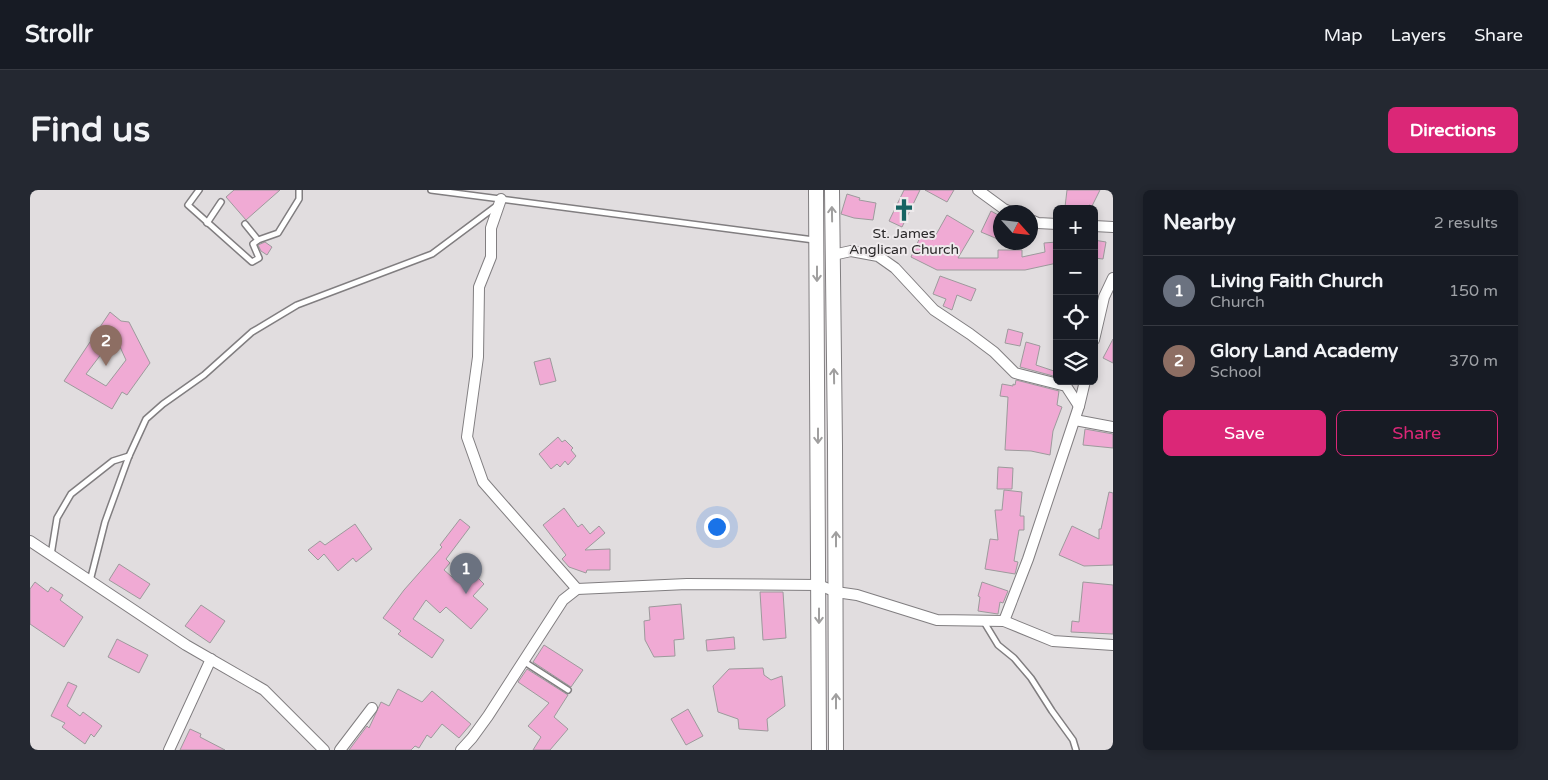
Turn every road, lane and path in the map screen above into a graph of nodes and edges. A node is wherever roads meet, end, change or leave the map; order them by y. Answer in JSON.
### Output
{"nodes":[{"id":1,"x":199,"y":190,"type":"edge"},
{"id":2,"x":299,"y":190,"type":"edge"},
{"id":3,"x":431,"y":190,"type":"edge"},
{"id":4,"x":816,"y":190,"type":"edge"},
{"id":5,"x":832,"y":190,"type":"edge"},
{"id":6,"x":978,"y":190,"type":"edge"},
{"id":7,"x":501,"y":199,"type":"junction"},
{"id":8,"x":221,"y":202,"type":"dead end"},
{"id":9,"x":999,"y":205,"type":"edge"},
{"id":10,"x":207,"y":223,"type":"junction"},
{"id":11,"x":245,"y":224,"type":"dead end"},
{"id":12,"x":1038,"y":224,"type":"edge"},
{"id":13,"x":1053,"y":224,"type":"edge"},
{"id":14,"x":1098,"y":226,"type":"edge"},
{"id":15,"x":1113,"y":228,"type":"edge"},
{"id":16,"x":258,"y":240,"type":"junction"},
{"id":17,"x":817,"y":241,"type":"junction"},
{"id":18,"x":833,"y":256,"type":"junction"},
{"id":19,"x":1113,"y":278,"type":"edge"},
{"id":20,"x":1098,"y":323,"type":"edge"},
{"id":21,"x":1084,"y":385,"type":"edge"},
{"id":22,"x":1079,"y":406,"type":"junction"},
{"id":23,"x":1075,"y":420,"type":"junction"},
{"id":24,"x":1113,"y":427,"type":"edge"},
{"id":25,"x":129,"y":456,"type":"junction"},
{"id":26,"x":30,"y":541,"type":"edge"},
{"id":27,"x":51,"y":555,"type":"junction"},
{"id":28,"x":90,"y":581,"type":"junction"},
{"id":29,"x":819,"y":585,"type":"junction"},
{"id":30,"x":576,"y":589,"type":"junction"},
{"id":31,"x":836,"y":592,"type":"junction"},
{"id":32,"x":984,"y":621,"type":"junction"},
{"id":33,"x":1004,"y":621,"type":"junction"},
{"id":34,"x":1113,"y":645,"type":"edge"},
{"id":35,"x":211,"y":659,"type":"junction"},
{"id":36,"x":523,"y":660,"type":"junction"},
{"id":37,"x":568,"y":690,"type":"dead end"},
{"id":38,"x":372,"y":708,"type":"dead end"},
{"id":39,"x":169,"y":750,"type":"edge"},
{"id":40,"x":324,"y":750,"type":"edge"},
{"id":41,"x":340,"y":750,"type":"edge"},
{"id":42,"x":461,"y":750,"type":"edge"},
{"id":43,"x":819,"y":750,"type":"edge"},
{"id":44,"x":836,"y":750,"type":"edge"},
{"id":45,"x":1076,"y":750,"type":"edge"}],
"edges":[{"from":1,"to":10,"type":"lane"},
{"from":2,"to":16,"type":"lane"},
{"from":3,"to":7,"type":"lane"},
{"from":4,"to":17,"type":"main road"},
{"from":18,"to":5,"type":"main road","one_way":true},
{"from":6,"to":9,"type":"street"},
{"from":7,"to":17,"type":"lane"},
{"from":7,"to":25,"type":"lane"},
{"from":7,"to":30,"type":"street"},
{"from":8,"to":10,"type":"lane"},
{"from":10,"to":16,"type":"lane"},
{"from":11,"to":16,"type":"lane"},
{"from":12,"to":13,"type":"street"},
{"from":14,"to":15,"type":"street"},
{"from":17,"to":29,"type":"main road","one_way":true},
{"from":18,"to":22,"type":"street"},
{"from":31,"to":18,"type":"main road","one_way":true},
{"from":19,"to":20,"type":"street"},
{"from":21,"to":22,"type":"street"},
{"from":22,"to":23,"type":"street"},
{"from":23,"to":24,"type":"street"},
{"from":23,"to":33,"type":"street"},
{"from":25,"to":27,"type":"lane"},
{"from":25,"to":28,"type":"lane"},
{"from":26,"to":27,"type":"street"},
{"from":27,"to":28,"type":"street"},
{"from":28,"to":35,"type":"street"},
{"from":29,"to":30,"type":"street"},
{"from":29,"to":31,"type":"street"},
{"from":29,"to":43,"type":"main road","one_way":true},
{"from":30,"to":36,"type":"street"},
{"from":31,"to":32,"type":"street"},
{"from":44,"to":31,"type":"main road","one_way":true},
{"from":32,"to":33,"type":"street"},
{"from":32,"to":45,"type":"lane"},
{"from":33,"to":34,"type":"street"},
{"from":35,"to":39,"type":"street"},
{"from":35,"to":40,"type":"street"},
{"from":36,"to":37,"type":"lane"},
{"from":36,"to":42,"type":"street"},
{"from":38,"to":41,"type":"street"}]}
